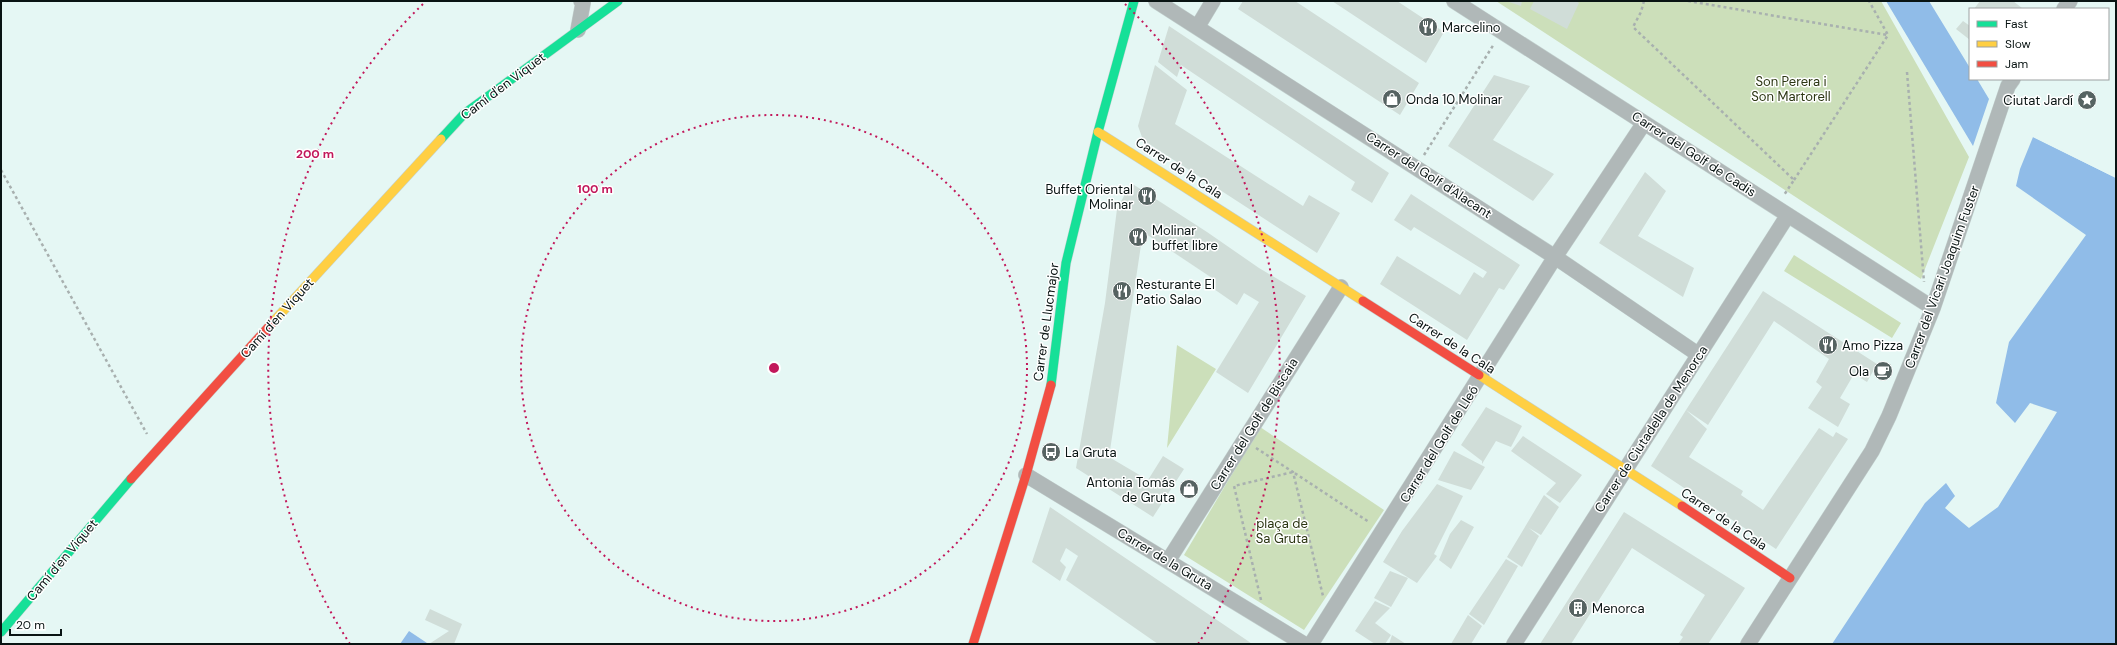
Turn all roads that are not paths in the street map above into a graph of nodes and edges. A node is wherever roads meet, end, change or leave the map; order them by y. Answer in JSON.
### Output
{"nodes":[{"id":1,"x":581,"y":1,"type":"edge"},
{"id":2,"x":618,"y":1,"type":"edge"},
{"id":3,"x":1134,"y":1,"type":"edge"},
{"id":4,"x":1156,"y":1,"type":"edge"},
{"id":5,"x":1213,"y":1,"type":"edge"},
{"id":6,"x":1454,"y":1,"type":"edge"},
{"id":7,"x":1198,"y":26,"type":"junction"},
{"id":8,"x":578,"y":30,"type":"junction"},
{"id":9,"x":2010,"y":83,"type":"edge"},
{"id":10,"x":1644,"y":123,"type":"junction"},
{"id":11,"x":1098,"y":132,"type":"junction"},
{"id":12,"x":1782,"y":211,"type":"junction"},
{"id":13,"x":1555,"y":257,"type":"junction"},
{"id":14,"x":1341,"y":287,"type":"junction"},
{"id":15,"x":1934,"y":308,"type":"junction"},
{"id":16,"x":1699,"y":354,"type":"junction"},
{"id":17,"x":1481,"y":377,"type":"junction"},
{"id":18,"x":1626,"y":469,"type":"junction"},
{"id":19,"x":1026,"y":475,"type":"junction"},
{"id":20,"x":1168,"y":560,"type":"junction"},
{"id":21,"x":1790,"y":578,"type":"junction"},
{"id":22,"x":1,"y":632,"type":"edge"},
{"id":23,"x":973,"y":644,"type":"edge"},
{"id":24,"x":1304,"y":644,"type":"edge"},
{"id":25,"x":1311,"y":644,"type":"edge"},
{"id":26,"x":1514,"y":644,"type":"edge"},
{"id":27,"x":1748,"y":644,"type":"edge"}],
"edges":[{"from":1,"to":8,"type":"street"},
{"from":2,"to":8,"type":"street","name":"Camí d'en Viquet"},
{"from":3,"to":11,"type":"street","name":"Carrer de Llucmajor"},
{"from":4,"to":7,"type":"street","name":"Carrer del Golf d'Alacant"},
{"from":5,"to":7,"type":"street"},
{"from":6,"to":10,"type":"street","name":"Carrer del Golf de Cadis"},
{"from":7,"to":13,"type":"street","name":"Carrer del Golf d'Alacant"},
{"from":8,"to":22,"type":"street","name":"Camí d'en Viquet"},
{"from":9,"to":15,"type":"street","name":"Carrer del Vicari Joaquim Fuster"},
{"from":10,"to":12,"type":"street","name":"Carrer del Golf de Cadis"},
{"from":10,"to":13,"type":"street","name":"Carrer del Golf de Lleó"},
{"from":11,"to":14,"type":"street","name":"Carrer de la Cala"},
{"from":11,"to":19,"type":"street","name":"Carrer de Llucmajor"},
{"from":12,"to":15,"type":"street","name":"Carrer del Golf de Cadis"},
{"from":12,"to":16,"type":"street","name":"Carrer de Ciutadella de Menorca"},
{"from":13,"to":16,"type":"street","name":"Carrer del Golf d'Alacant"},
{"from":13,"to":17,"type":"street","name":"Carrer del Golf de Lleó"},
{"from":14,"to":17,"type":"street","name":"Carrer de la Cala"},
{"from":14,"to":20,"type":"street","name":"Carrer del Golf de Biscaia"},
{"from":15,"to":21,"type":"street","name":"Carrer del Vicari Joaquim Fuster"},
{"from":16,"to":18,"type":"street","name":"Carrer de Ciutadella de Menorca"},
{"from":17,"to":18,"type":"street","name":"Carrer de la Cala"},
{"from":17,"to":25,"type":"street","name":"Carrer del Golf de Lleó"},
{"from":18,"to":21,"type":"street","name":"Carrer de la Cala"},
{"from":18,"to":26,"type":"street","name":"Carrer de Ciutadella de Menorca"},
{"from":19,"to":20,"type":"street","name":"Carrer de la Gruta"},
{"from":19,"to":23,"type":"street","name":"Carrer de Llucmajor"},
{"from":20,"to":24,"type":"street","name":"Carrer de la Gruta"},
{"from":21,"to":27,"type":"street","name":"Carrer del Vicari Joaquim Fuster"}]}
